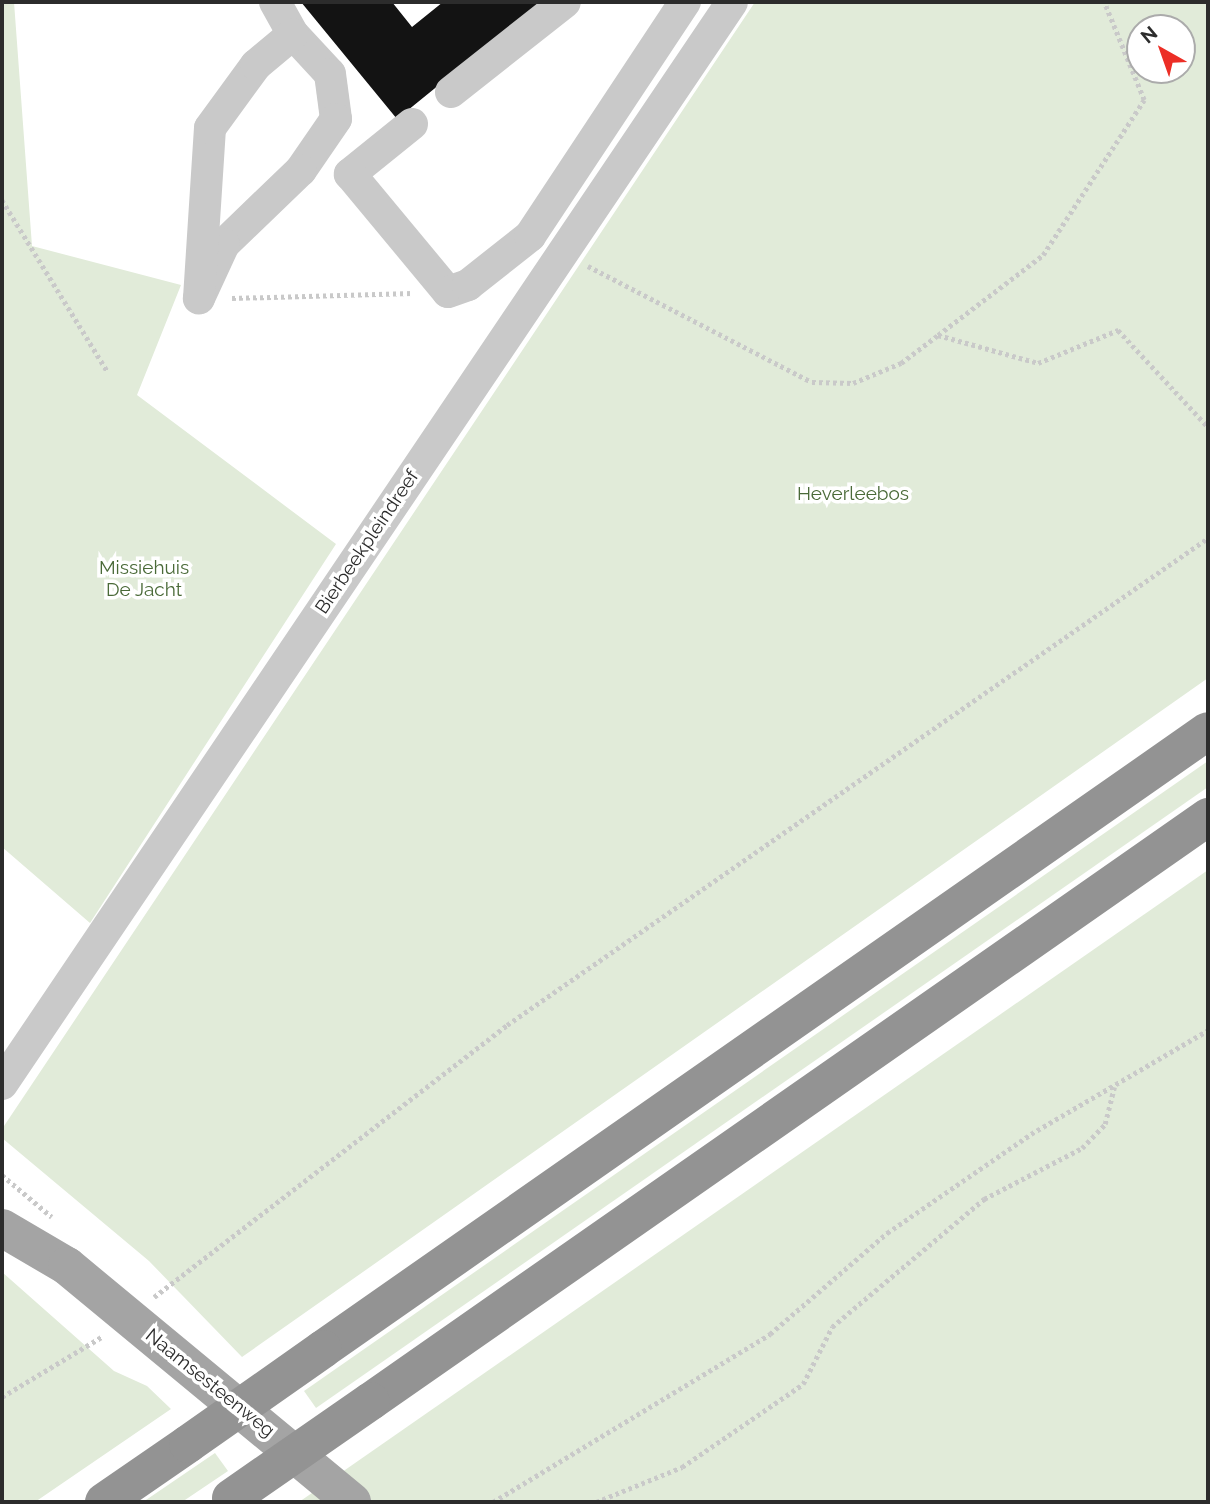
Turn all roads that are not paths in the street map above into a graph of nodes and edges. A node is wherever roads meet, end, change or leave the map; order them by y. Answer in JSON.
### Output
{"nodes":[{"id":1,"x":275,"y":2,"type":"edge"},
{"id":2,"x":565,"y":2,"type":"edge"},
{"id":3,"x":685,"y":2,"type":"edge"},
{"id":4,"x":733,"y":2,"type":"edge"},
{"id":5,"x":293,"y":34,"type":"junction"},
{"id":6,"x":451,"y":92,"type":"dead end"},
{"id":7,"x":412,"y":124,"type":"dead end"},
{"id":8,"x":1208,"y":731,"type":"edge"},
{"id":9,"x":1208,"y":817,"type":"edge"},
{"id":10,"x":2,"y":1084,"type":"edge"},
{"id":11,"x":18,"y":1202,"type":"edge"},
{"id":12,"x":2,"y":1228,"type":"edge"},
{"id":13,"x":67,"y":1266,"type":"junction"},
{"id":14,"x":228,"y":1500,"type":"edge"},
{"id":15,"x":104,"y":1502,"type":"edge"},
{"id":16,"x":352,"y":1502,"type":"edge"}],
"edges":[{"from":1,"to":5,"type":"lane"},
{"from":2,"to":6,"type":"lane"},
{"from":3,"to":7,"type":"lane"},
{"from":4,"to":10,"type":"lane","name":"Bierbeekpleindreef"},
{"from":5,"to":5,"type":"lane"},
{"from":8,"to":15,"type":"highway","bridge":true},
{"from":9,"to":14,"type":"highway","bridge":true},
{"from":11,"to":13,"type":"main road","name":"Naamsesteenweg"},
{"from":12,"to":13,"type":"main road","name":"Naamsesteenweg"},
{"from":13,"to":16,"type":"main road","name":"Naamsesteenweg"}]}
